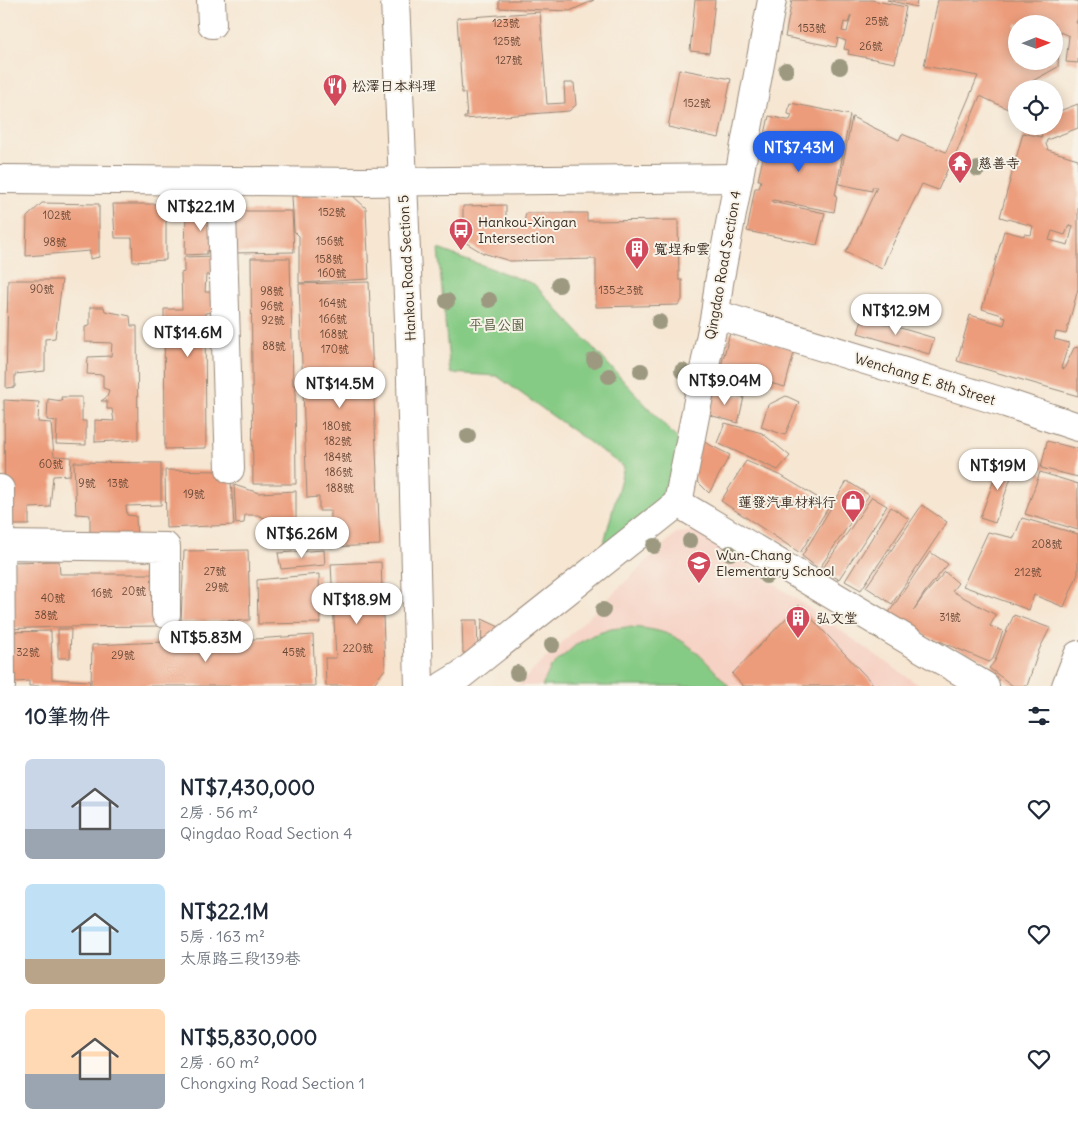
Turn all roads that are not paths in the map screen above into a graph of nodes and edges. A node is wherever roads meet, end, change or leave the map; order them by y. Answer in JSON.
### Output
{"nodes":[{"id":1,"x":395,"y":0,"type":"edge"},
{"id":2,"x":772,"y":0,"type":"edge"},
{"id":3,"x":739,"y":178,"type":"junction"},
{"id":4,"x":0,"y":179,"type":"edge"},
{"id":5,"x":403,"y":181,"type":"junction"},
{"id":6,"x":221,"y":182,"type":"junction"},
{"id":7,"x":715,"y":314,"type":"junction"},
{"id":8,"x":1078,"y":427,"type":"edge"},
{"id":9,"x":230,"y":469,"type":"dead end"},
{"id":10,"x":0,"y":489,"type":"edge"},
{"id":11,"x":678,"y":503,"type":"junction"},
{"id":12,"x":0,"y":545,"type":"edge"},
{"id":13,"x":166,"y":614,"type":"dead end"},
{"id":14,"x":1078,"y":655,"type":"edge"},
{"id":15,"x":1,"y":686,"type":"edge"},
{"id":16,"x":419,"y":686,"type":"edge"},
{"id":17,"x":443,"y":686,"type":"edge"},
{"id":18,"x":985,"y":686,"type":"edge"},
{"id":19,"x":1066,"y":686,"type":"edge"}],
"edges":[{"from":1,"to":5,"type":"street","name":"Hankou Road Section 5"},
{"from":2,"to":3,"type":"street","name":"Qingdao Road Section 4"},
{"from":3,"to":5,"type":"street"},
{"from":3,"to":7,"type":"street","name":"Qingdao Road Section 4"},
{"from":4,"to":6,"type":"street"},
{"from":5,"to":6,"type":"street"},
{"from":5,"to":16,"type":"street","name":"Hankou Road Section 5"},
{"from":6,"to":9,"type":"street"},
{"from":7,"to":8,"type":"street","name":"Wenchang E. 8th Street"},
{"from":7,"to":11,"type":"street","name":"Qingdao Road Section 4"},
{"from":10,"to":12,"type":"street"},
{"from":11,"to":17,"type":"street"},
{"from":11,"to":18,"type":"street"},
{"from":12,"to":13,"type":"street"},
{"from":12,"to":15,"type":"street"},
{"from":14,"to":19,"type":"street"}]}
